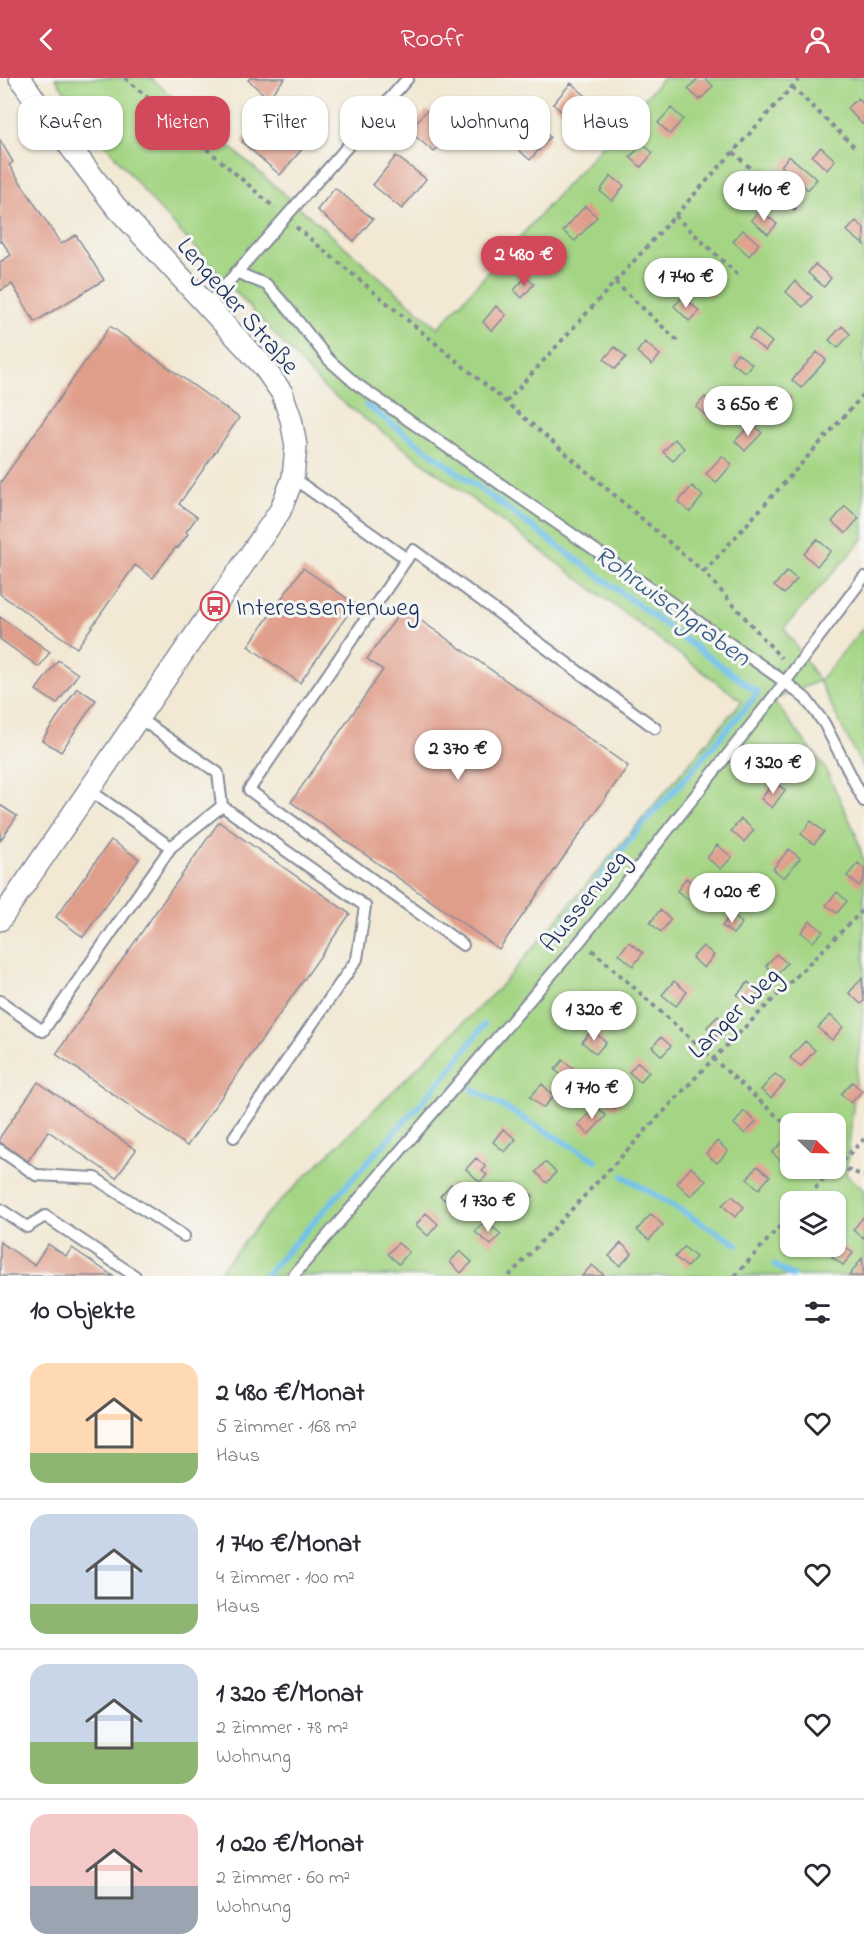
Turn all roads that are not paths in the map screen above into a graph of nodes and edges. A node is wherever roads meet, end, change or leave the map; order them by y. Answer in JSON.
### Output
{"nodes":[{"id":1,"x":20,"y":78,"type":"edge"},
{"id":2,"x":408,"y":78,"type":"edge"},
{"id":3,"x":236,"y":272,"type":"junction"},
{"id":4,"x":208,"y":305,"type":"junction"},
{"id":5,"x":293,"y":478,"type":"junction"},
{"id":6,"x":407,"y":559,"type":"junction"},
{"id":7,"x":864,"y":577,"type":"edge"},
{"id":8,"x":785,"y":682,"type":"junction"},
{"id":9,"x":139,"y":718,"type":"junction"},
{"id":10,"x":655,"y":728,"type":"dead end"},
{"id":11,"x":89,"y":790,"type":"junction"},
{"id":12,"x":864,"y":801,"type":"edge"},
{"id":13,"x":222,"y":806,"type":"junction"},
{"id":14,"x":171,"y":847,"type":"junction"},
{"id":15,"x":0,"y":920,"type":"edge"},
{"id":16,"x":463,"y":945,"type":"dead end"},
{"id":17,"x":0,"y":1001,"type":"edge"},
{"id":18,"x":234,"y":1137,"type":"dead end"},
{"id":19,"x":0,"y":1150,"type":"edge"},
{"id":20,"x":0,"y":1209,"type":"edge"},
{"id":21,"x":184,"y":1236,"type":"dead end"},
{"id":22,"x":135,"y":1276,"type":"edge"},
{"id":23,"x":293,"y":1276,"type":"edge"}],
"edges":[{"from":1,"to":4,"type":"street","name":"Lengeder Straße"},
{"from":2,"to":3,"type":"lane"},
{"from":3,"to":4,"type":"lane"},
{"from":3,"to":8,"type":"lane"},
{"from":4,"to":5,"type":"street","name":"Lengeder Straße"},
{"from":5,"to":6,"type":"lane"},
{"from":5,"to":9,"type":"street","name":"Lengeder Straße"},
{"from":6,"to":10,"type":"lane"},
{"from":6,"to":16,"type":"lane"},
{"from":7,"to":8,"type":"lane","name":"Aussenweg"},
{"from":8,"to":12,"type":"lane"},
{"from":8,"to":23,"type":"lane","name":"Aussenweg"},
{"from":9,"to":11,"type":"street","name":"Lengeder Straße"},
{"from":9,"to":13,"type":"lane"},
{"from":11,"to":14,"type":"lane"},
{"from":11,"to":15,"type":"street","name":"Lengeder Straße"},
{"from":13,"to":14,"type":"lane"},
{"from":13,"to":18,"type":"lane"},
{"from":14,"to":17,"type":"lane"},
{"from":19,"to":21,"type":"lane"},
{"from":20,"to":22,"type":"lane"}]}
